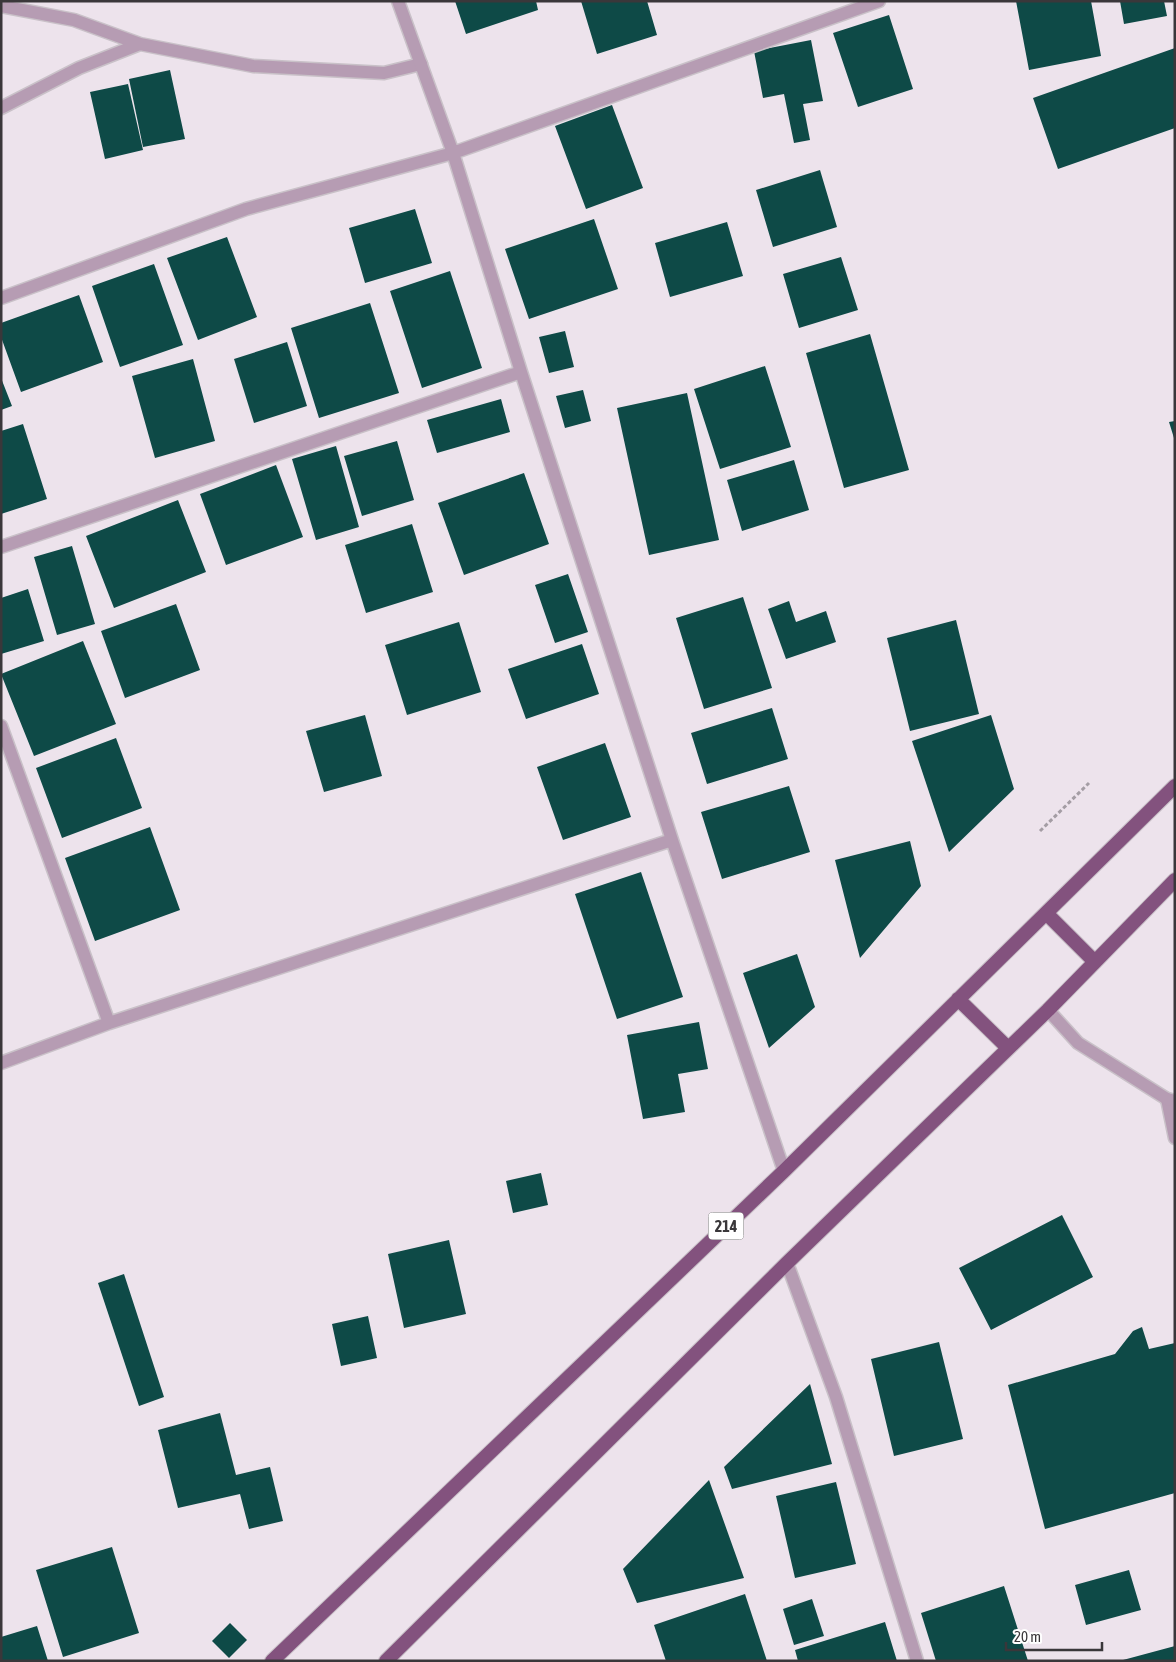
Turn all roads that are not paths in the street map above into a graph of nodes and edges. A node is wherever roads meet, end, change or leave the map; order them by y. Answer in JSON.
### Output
{"nodes":[{"id":1,"x":398,"y":1,"type":"edge"},
{"id":2,"x":879,"y":1,"type":"edge"},
{"id":3,"x":1,"y":6,"type":"edge"},
{"id":4,"x":140,"y":44,"type":"junction"},
{"id":5,"x":421,"y":64,"type":"junction"},
{"id":6,"x":1,"y":108,"type":"edge"},
{"id":7,"x":453,"y":152,"type":"junction"},
{"id":8,"x":1,"y":298,"type":"edge"},
{"id":9,"x":521,"y":372,"type":"junction"},
{"id":10,"x":1,"y":547,"type":"edge"},
{"id":11,"x":1,"y":726,"type":"edge"},
{"id":12,"x":1175,"y":786,"type":"edge"},
{"id":13,"x":672,"y":840,"type":"junction"},
{"id":14,"x":1175,"y":880,"type":"edge"},
{"id":15,"x":1046,"y":913,"type":"junction"},
{"id":16,"x":1095,"y":962,"type":"junction"},
{"id":17,"x":958,"y":999,"type":"junction"},
{"id":18,"x":1048,"y":1010,"type":"junction"},
{"id":19,"x":109,"y":1023,"type":"junction"},
{"id":20,"x":1008,"y":1048,"type":"junction"},
{"id":21,"x":1,"y":1063,"type":"edge"},
{"id":22,"x":1171,"y":1100,"type":"edge"},
{"id":23,"x":1175,"y":1138,"type":"edge"},
{"id":24,"x":784,"y":1171,"type":"junction"},
{"id":25,"x":787,"y":1263,"type":"junction"},
{"id":26,"x":272,"y":1661,"type":"edge"},
{"id":27,"x":386,"y":1661,"type":"edge"},
{"id":28,"x":917,"y":1661,"type":"edge"}],
"edges":[{"from":1,"to":5,"type":"street"},
{"from":2,"to":7,"type":"street"},
{"from":3,"to":4,"type":"street"},
{"from":4,"to":5,"type":"street"},
{"from":4,"to":6,"type":"street"},
{"from":5,"to":7,"type":"street"},
{"from":7,"to":8,"type":"street"},
{"from":7,"to":9,"type":"street"},
{"from":9,"to":10,"type":"street"},
{"from":9,"to":13,"type":"street"},
{"from":11,"to":19,"type":"street"},
{"from":12,"to":15,"type":"highway","number":"214"},
{"from":13,"to":19,"type":"street"},
{"from":13,"to":24,"type":"street"},
{"from":14,"to":16,"type":"highway"},
{"from":15,"to":16,"type":"highway"},
{"from":15,"to":17,"type":"highway","number":"214"},
{"from":16,"to":18,"type":"highway"},
{"from":17,"to":20,"type":"highway"},
{"from":17,"to":24,"type":"highway","number":"214"},
{"from":18,"to":20,"type":"highway"},
{"from":18,"to":22,"type":"street"},
{"from":19,"to":21,"type":"street"},
{"from":20,"to":25,"type":"highway"},
{"from":22,"to":23,"type":"street"},
{"from":24,"to":26,"type":"highway","number":"214"},
{"from":25,"to":27,"type":"highway"},
{"from":25,"to":28,"type":"street"}]}
